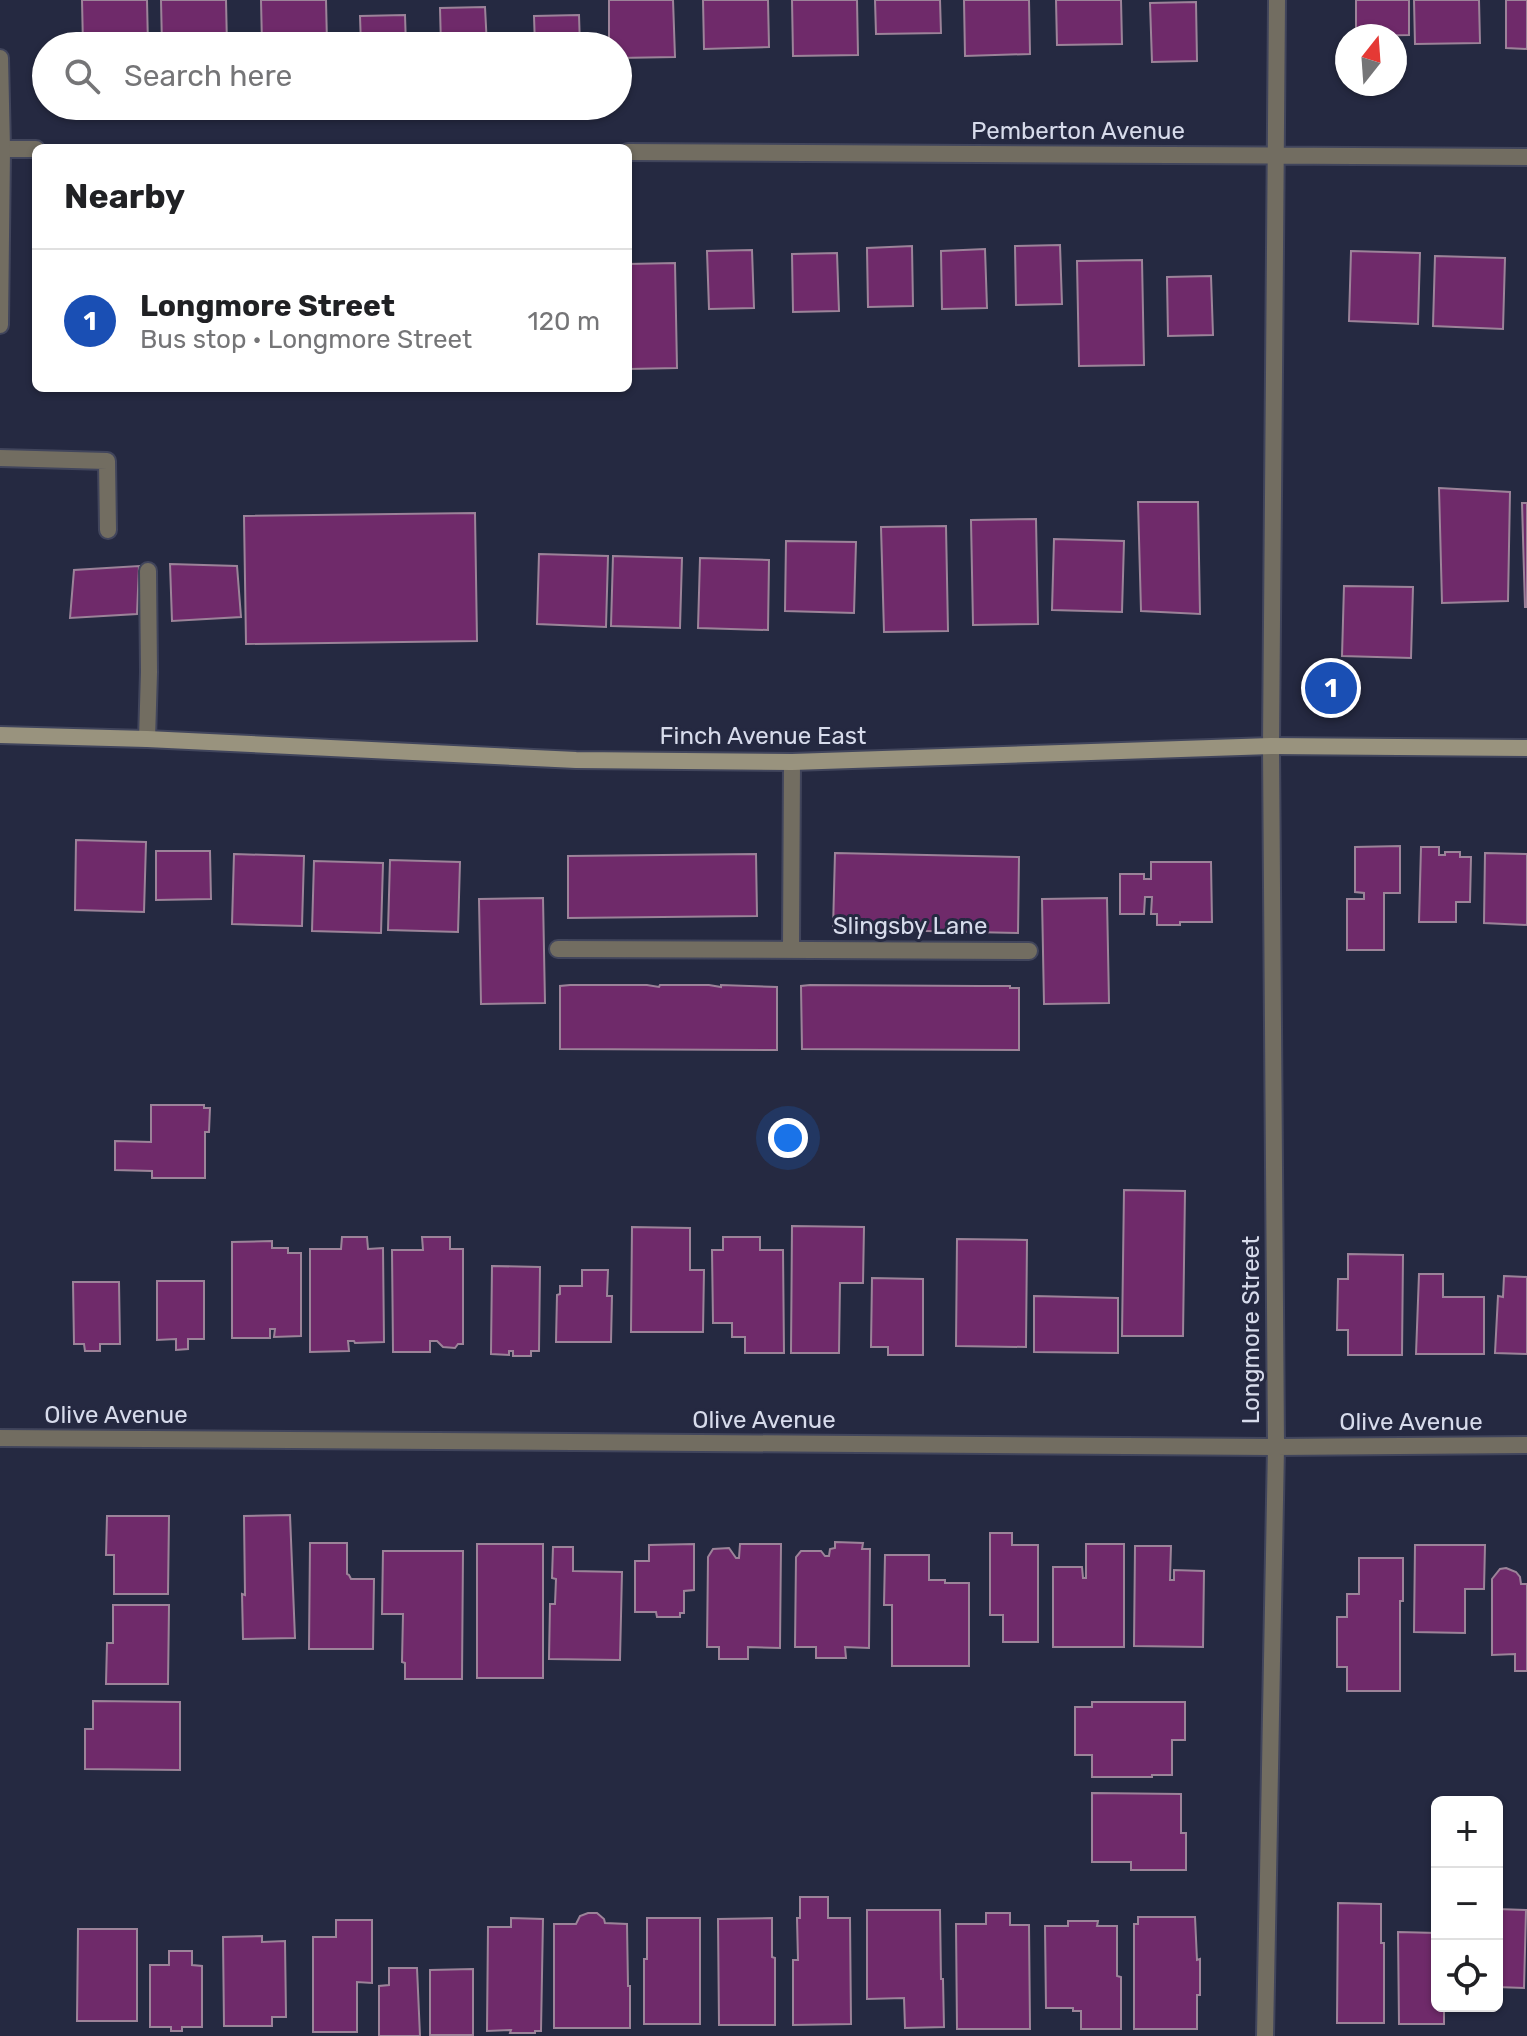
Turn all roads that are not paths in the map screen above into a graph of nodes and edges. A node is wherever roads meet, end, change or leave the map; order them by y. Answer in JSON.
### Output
{"nodes":[{"id":1,"x":1277,"y":0,"type":"edge"},
{"id":2,"x":0,"y":58,"type":"edge"},
{"id":3,"x":1,"y":149,"type":"edge"},
{"id":4,"x":32,"y":149,"type":"edge"},
{"id":5,"x":632,"y":152,"type":"edge"},
{"id":6,"x":1275,"y":156,"type":"junction"},
{"id":7,"x":1527,"y":157,"type":"edge"},
{"id":8,"x":0,"y":325,"type":"edge"},
{"id":9,"x":0,"y":458,"type":"edge"},
{"id":10,"x":108,"y":530,"type":"dead end"},
{"id":11,"x":148,"y":571,"type":"dead end"},
{"id":12,"x":0,"y":735,"type":"edge"},
{"id":13,"x":147,"y":739,"type":"junction"},
{"id":14,"x":1271,"y":746,"type":"junction"},
{"id":15,"x":1527,"y":748,"type":"edge"},
{"id":16,"x":792,"y":762,"type":"junction"},
{"id":17,"x":558,"y":949,"type":"dead end"},
{"id":18,"x":791,"y":949,"type":"junction"},
{"id":19,"x":1029,"y":951,"type":"dead end"},
{"id":20,"x":0,"y":1438,"type":"edge"},
{"id":21,"x":1527,"y":1445,"type":"edge"},
{"id":22,"x":1276,"y":1447,"type":"junction"},
{"id":23,"x":1265,"y":2036,"type":"edge"}],
"edges":[{"from":1,"to":6,"type":"street","name":"Longmore Street"},
{"from":2,"to":3,"type":"street"},
{"from":3,"to":4,"type":"street"},
{"from":3,"to":8,"type":"street"},
{"from":5,"to":6,"type":"street","name":"Pemberton Avenue"},
{"from":6,"to":7,"type":"street","name":"Pemberton Avenue"},
{"from":6,"to":14,"type":"street","name":"Longmore Street"},
{"from":9,"to":10,"type":"street"},
{"from":11,"to":13,"type":"street"},
{"from":12,"to":13,"type":"main road","name":"Finch Avenue East"},
{"from":13,"to":16,"type":"main road","name":"Finch Avenue East"},
{"from":14,"to":15,"type":"main road","name":"Finch Avenue East"},
{"from":14,"to":16,"type":"main road","name":"Finch Avenue East"},
{"from":14,"to":22,"type":"street","name":"Longmore Street"},
{"from":16,"to":18,"type":"street"},
{"from":17,"to":18,"type":"street","name":"Slingsby Lane"},
{"from":18,"to":19,"type":"street","name":"Slingsby Lane"},
{"from":20,"to":22,"type":"street","name":"Olive Avenue"},
{"from":21,"to":22,"type":"street","name":"Olive Avenue"},
{"from":22,"to":23,"type":"street","name":"Longmore Street"}]}
